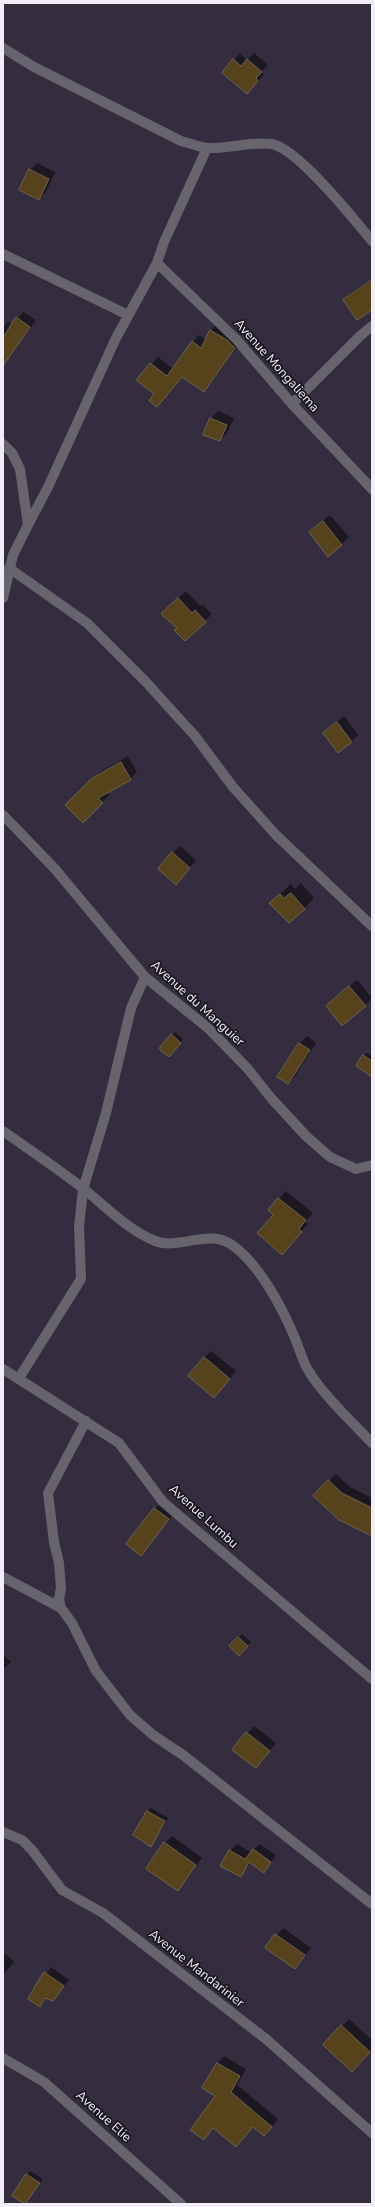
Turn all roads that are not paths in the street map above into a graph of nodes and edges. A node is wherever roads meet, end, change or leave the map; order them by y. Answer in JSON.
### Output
{"nodes":[{"id":1,"x":3,"y":48,"type":"edge"},
{"id":2,"x":207,"y":148,"type":"junction"},
{"id":3,"x":372,"y":241,"type":"edge"},
{"id":4,"x":3,"y":254,"type":"edge"},
{"id":5,"x":157,"y":263,"type":"junction"},
{"id":6,"x":128,"y":315,"type":"junction"},
{"id":7,"x":372,"y":326,"type":"edge"},
{"id":8,"x":292,"y":404,"type":"junction"},
{"id":9,"x":3,"y":444,"type":"edge"},
{"id":10,"x":372,"y":489,"type":"edge"},
{"id":11,"x":28,"y":525,"type":"junction"},
{"id":12,"x":9,"y":568,"type":"junction"},
{"id":13,"x":3,"y":598,"type":"edge"},
{"id":14,"x":3,"y":815,"type":"edge"},
{"id":15,"x":372,"y":926,"type":"edge"},
{"id":16,"x":145,"y":977,"type":"junction"},
{"id":17,"x":3,"y":1131,"type":"edge"},
{"id":18,"x":372,"y":1165,"type":"edge"},
{"id":19,"x":83,"y":1189,"type":"junction"},
{"id":20,"x":3,"y":1369,"type":"edge"},
{"id":21,"x":19,"y":1378,"type":"junction"},
{"id":22,"x":86,"y":1421,"type":"junction"},
{"id":23,"x":372,"y":1443,"type":"edge"},
{"id":24,"x":3,"y":1577,"type":"edge"},
{"id":25,"x":61,"y":1608,"type":"junction"},
{"id":26,"x":372,"y":1678,"type":"edge"},
{"id":27,"x":3,"y":1832,"type":"edge"},
{"id":28,"x":372,"y":1904,"type":"edge"},
{"id":29,"x":3,"y":2058,"type":"edge"},
{"id":30,"x":372,"y":2133,"type":"edge"},
{"id":31,"x":181,"y":2204,"type":"edge"}],
"edges":[{"from":1,"to":2,"type":"street"},
{"from":2,"to":3,"type":"street"},
{"from":2,"to":5,"type":"street"},
{"from":4,"to":6,"type":"street"},
{"from":5,"to":6,"type":"street"},
{"from":5,"to":8,"type":"street","name":"Avenue Mongaliema"},
{"from":6,"to":11,"type":"street"},
{"from":7,"to":8,"type":"street"},
{"from":8,"to":10,"type":"street","name":"Avenue Mongaliema"},
{"from":9,"to":11,"type":"street"},
{"from":11,"to":12,"type":"street"},
{"from":12,"to":13,"type":"street"},
{"from":12,"to":15,"type":"street"},
{"from":14,"to":16,"type":"street","name":"Avenue du Manguier"},
{"from":16,"to":18,"type":"street","name":"Avenue du Manguier"},
{"from":16,"to":19,"type":"street"},
{"from":17,"to":19,"type":"street"},
{"from":19,"to":21,"type":"street"},
{"from":19,"to":23,"type":"street"},
{"from":20,"to":21,"type":"street","name":"Avenue Lumbu"},
{"from":21,"to":22,"type":"street","name":"Avenue Lumbu"},
{"from":22,"to":25,"type":"street"},
{"from":22,"to":26,"type":"street","name":"Avenue Lumbu"},
{"from":24,"to":25,"type":"street"},
{"from":25,"to":28,"type":"street"},
{"from":27,"to":30,"type":"street","name":"Avenue Mandarinier"},
{"from":29,"to":31,"type":"street","name":"Avenue Elie"}]}
